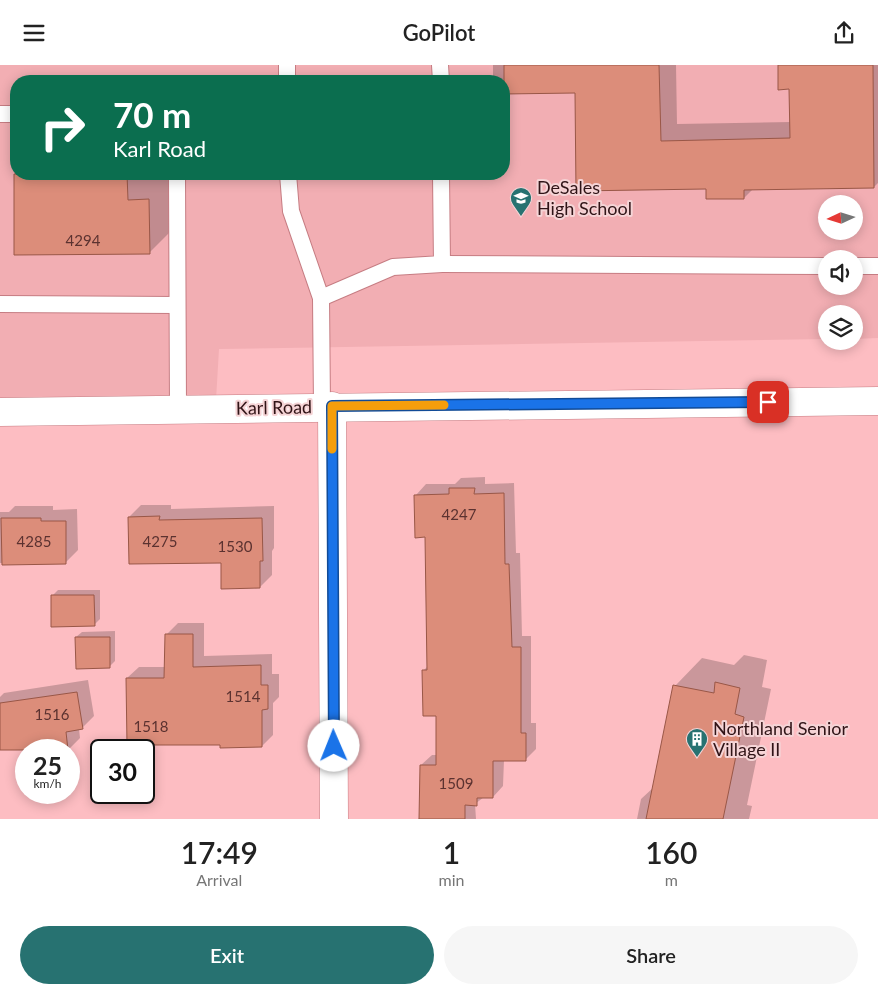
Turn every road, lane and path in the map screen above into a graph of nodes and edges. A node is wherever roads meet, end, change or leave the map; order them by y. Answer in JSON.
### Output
{"nodes":[{"id":1,"x":176,"y":180,"type":"edge"},
{"id":2,"x":288,"y":180,"type":"edge"},
{"id":3,"x":441,"y":180,"type":"edge"},
{"id":4,"x":442,"y":264,"type":"junction"},
{"id":5,"x":818,"y":266,"type":"edge"},
{"id":6,"x":863,"y":266,"type":"edge"},
{"id":7,"x":878,"y":266,"type":"edge"},
{"id":8,"x":321,"y":298,"type":"junction"},
{"id":9,"x":0,"y":305,"type":"edge"},
{"id":10,"x":177,"y":305,"type":"junction"},
{"id":11,"x":878,"y":401,"type":"edge"},
{"id":12,"x":327,"y":407,"type":"junction"},
{"id":13,"x":178,"y":409,"type":"junction"},
{"id":14,"x":0,"y":411,"type":"edge"},
{"id":15,"x":334,"y":819,"type":"edge"}],
"edges":[{"from":1,"to":10,"type":"lane"},
{"from":2,"to":8,"type":"lane"},
{"from":3,"to":4,"type":"lane"},
{"from":4,"to":5,"type":"lane"},
{"from":4,"to":8,"type":"lane"},
{"from":6,"to":7,"type":"lane"},
{"from":8,"to":12,"type":"lane"},
{"from":9,"to":10,"type":"lane"},
{"from":10,"to":13,"type":"lane"},
{"from":11,"to":12,"type":"main road","name":"Karl Road"},
{"from":12,"to":13,"type":"main road","name":"Karl Road"},
{"from":12,"to":15,"type":"main road"},
{"from":13,"to":14,"type":"main road","name":"Karl Road"}]}
